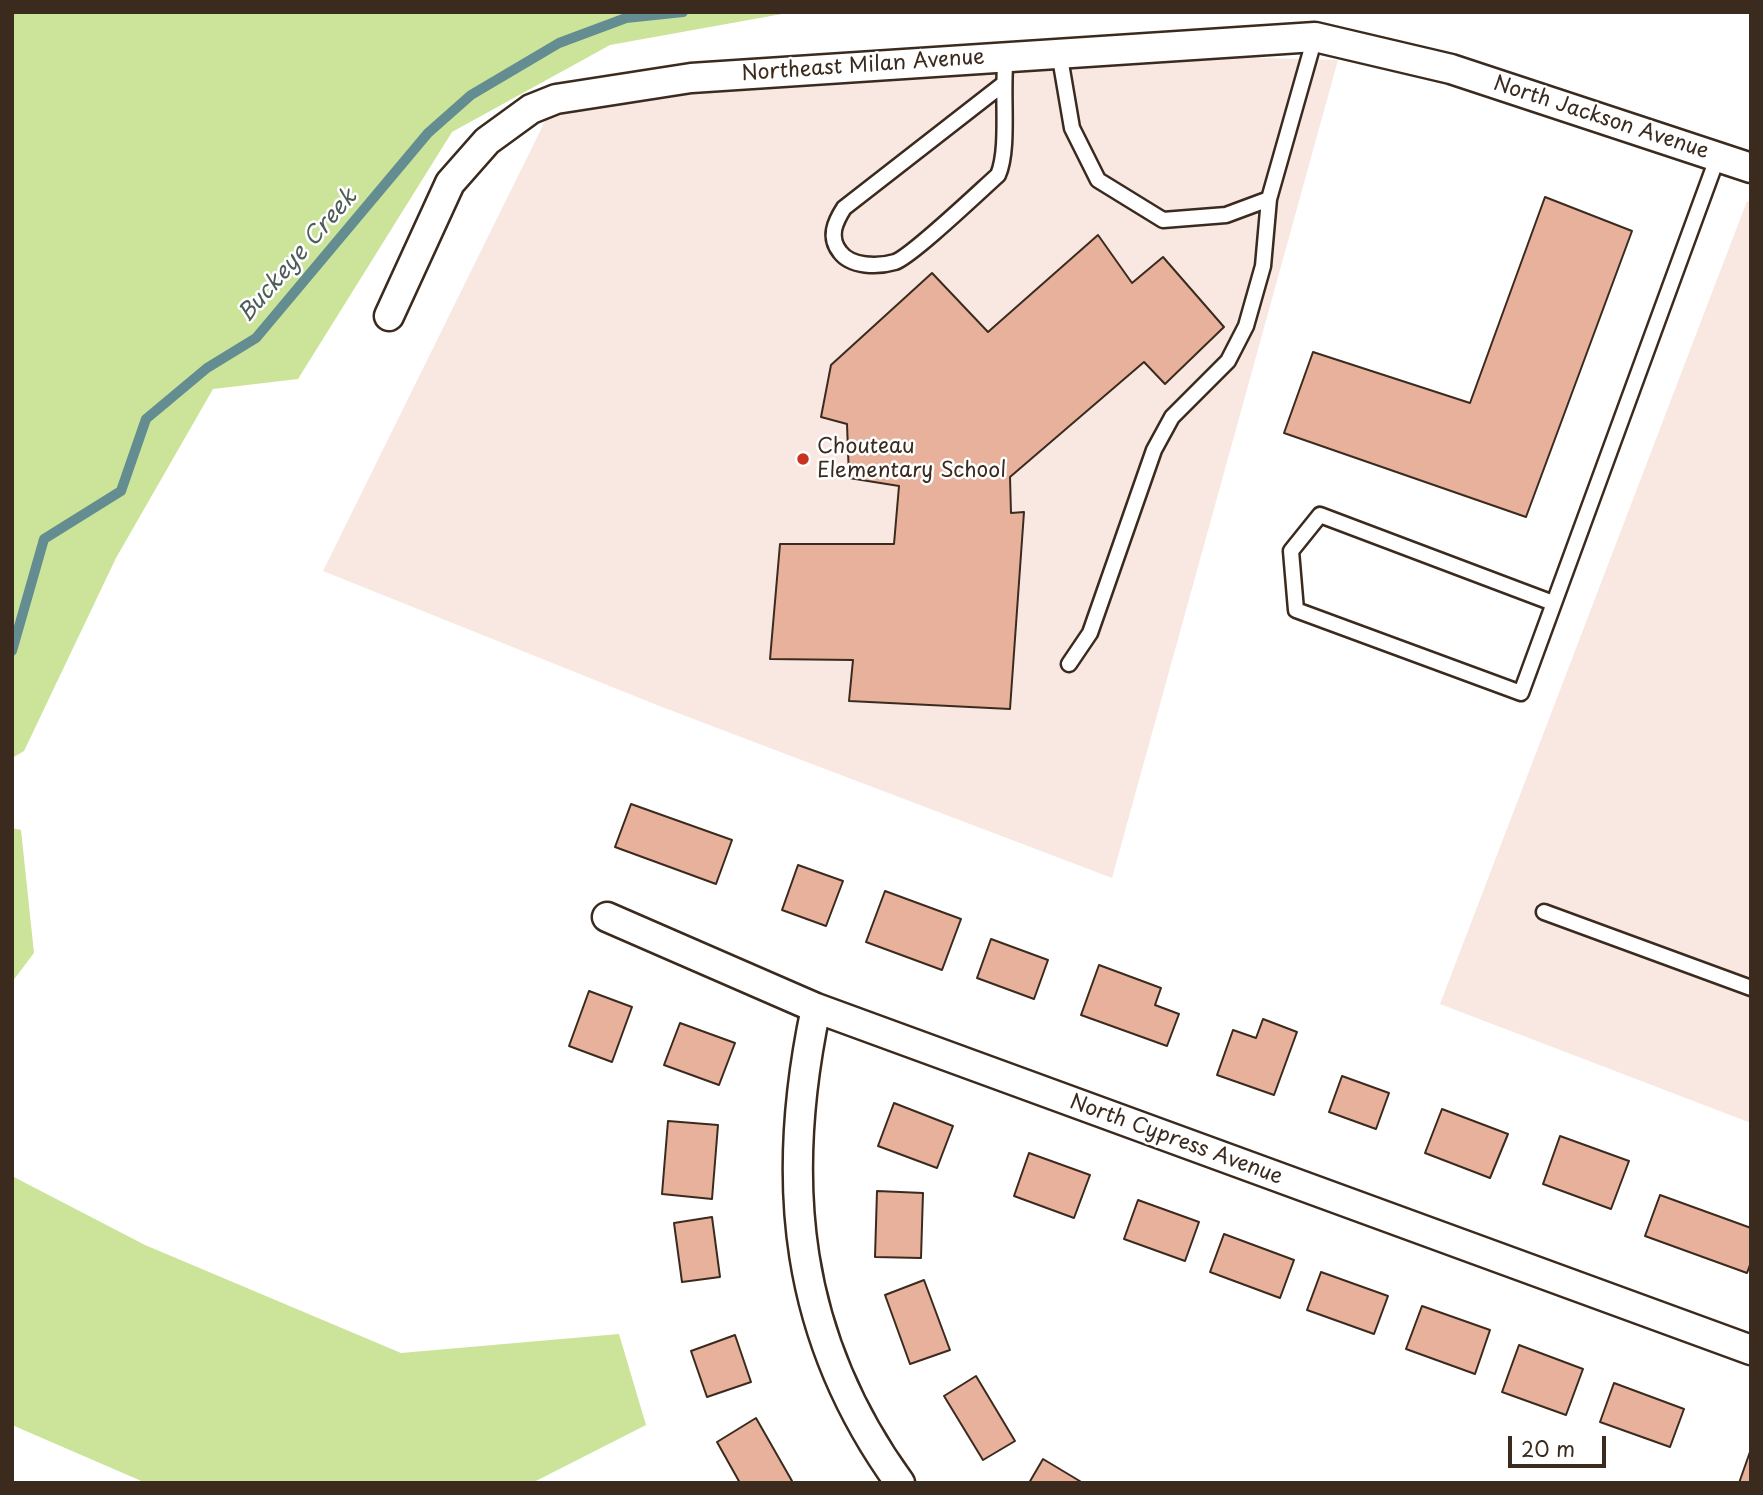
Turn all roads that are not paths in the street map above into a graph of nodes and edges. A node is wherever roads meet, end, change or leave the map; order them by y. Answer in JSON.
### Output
{"nodes":[{"id":1,"x":1314,"y":37,"type":"junction"},
{"id":2,"x":1059,"y":52,"type":"junction"},
{"id":3,"x":1006,"y":56,"type":"junction"},
{"id":4,"x":1451,"y":69,"type":"joint"},
{"id":5,"x":1002,"y":85,"type":"junction"},
{"id":6,"x":1718,"y":156,"type":"junction"},
{"id":7,"x":1751,"y":168,"type":"edge"},
{"id":8,"x":1269,"y":199,"type":"junction"},
{"id":9,"x":389,"y":316,"type":"dead end"},
{"id":10,"x":1553,"y":603,"type":"junction"},
{"id":11,"x":1069,"y":664,"type":"dead end"},
{"id":12,"x":1544,"y":912,"type":"dead end"},
{"id":13,"x":607,"y":917,"type":"dead end"},
{"id":14,"x":1750,"y":986,"type":"edge"},
{"id":15,"x":816,"y":1008,"type":"junction"},
{"id":16,"x":1751,"y":1350,"type":"edge"},
{"id":17,"x":900,"y":1483,"type":"edge"}],
"edges":[{"from":1,"to":2,"type":"street","name":"Northeast Milan Avenue"},
{"from":1,"to":4,"type":"street","name":"Northeast Milan Avenue"},
{"from":1,"to":8,"type":"lane"},
{"from":2,"to":3,"type":"street","name":"Northeast Milan Avenue"},
{"from":2,"to":8,"type":"lane"},
{"from":3,"to":5,"type":"lane"},
{"from":3,"to":9,"type":"street","name":"Northeast Milan Avenue"},
{"from":4,"to":6,"type":"street","name":"North Jackson Avenue"},
{"from":5,"to":5,"type":"lane"},
{"from":6,"to":7,"type":"street","name":"North Jackson Avenue"},
{"from":6,"to":10,"type":"lane"},
{"from":8,"to":11,"type":"lane"},
{"from":10,"to":10,"type":"lane"},
{"from":12,"to":14,"type":"lane"},
{"from":13,"to":15,"type":"street","name":"North Cypress Avenue"},
{"from":15,"to":16,"type":"street","name":"North Cypress Avenue"},
{"from":15,"to":17,"type":"street"}]}
